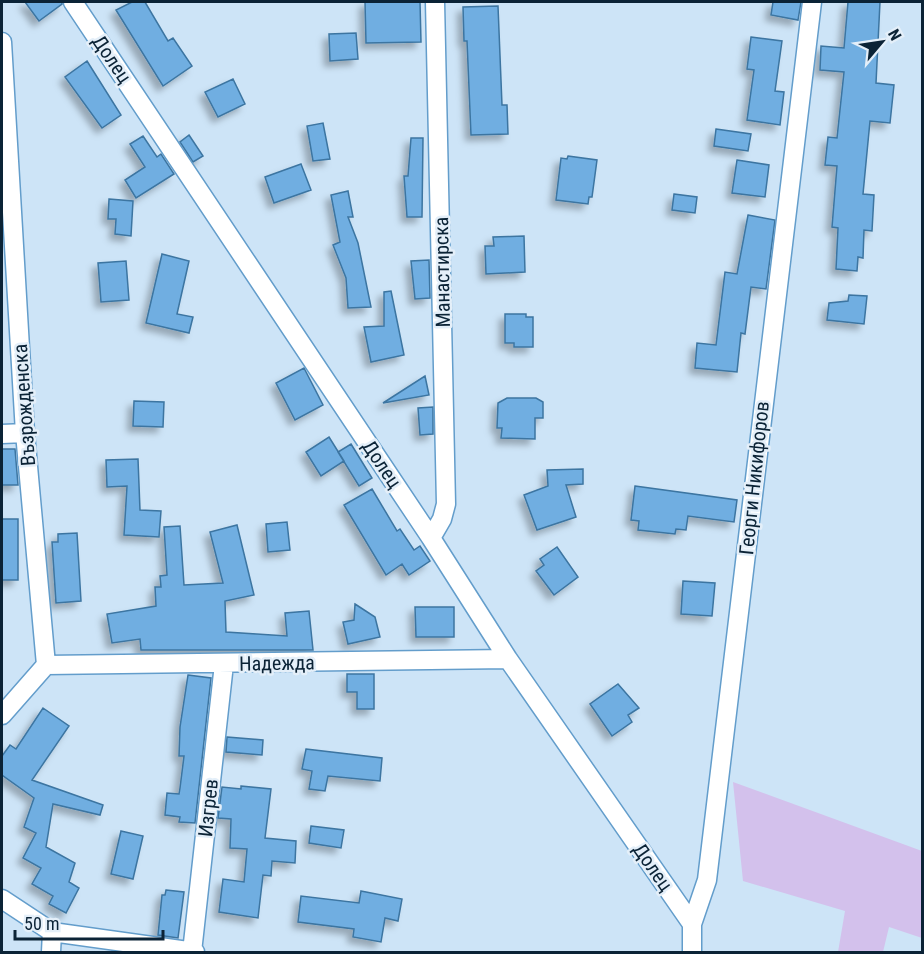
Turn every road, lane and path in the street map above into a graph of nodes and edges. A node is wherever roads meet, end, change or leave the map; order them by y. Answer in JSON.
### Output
{"nodes":[{"id":1,"x":74,"y":2,"type":"edge"},
{"id":2,"x":435,"y":2,"type":"edge"},
{"id":3,"x":812,"y":2,"type":"edge"},
{"id":4,"x":2,"y":42,"type":"edge"},
{"id":5,"x":25,"y":433,"type":"junction"},
{"id":6,"x":2,"y":434,"type":"edge"},
{"id":7,"x":431,"y":538,"type":"junction"},
{"id":8,"x":508,"y":659,"type":"junction"},
{"id":9,"x":224,"y":664,"type":"junction"},
{"id":10,"x":46,"y":665,"type":"junction"},
{"id":11,"x":2,"y":715,"type":"edge"},
{"id":12,"x":2,"y":899,"type":"edge"},
{"id":13,"x":692,"y":924,"type":"junction"},
{"id":14,"x":52,"y":932,"type":"junction"},
{"id":15,"x":51,"y":952,"type":"edge"},
{"id":16,"x":193,"y":952,"type":"edge"},
{"id":17,"x":692,"y":952,"type":"edge"}],
"edges":[{"from":1,"to":7,"type":"street","name":"Долец"},
{"from":2,"to":7,"type":"street","name":"Манастирска"},
{"from":3,"to":13,"type":"street","name":"Георги Никифоров"},
{"from":4,"to":5,"type":"street","name":"Възрожденска"},
{"from":5,"to":6,"type":"street"},
{"from":5,"to":10,"type":"street","name":"Възрожденска"},
{"from":7,"to":8,"type":"street","name":"Долец"},
{"from":8,"to":9,"type":"street","name":"Надежда"},
{"from":8,"to":13,"type":"street","name":"Долец"},
{"from":9,"to":10,"type":"street","name":"Надежда"},
{"from":9,"to":16,"type":"street","name":"Изгрев"},
{"from":10,"to":11,"type":"street"},
{"from":12,"to":14,"type":"street"},
{"from":13,"to":17,"type":"street","name":"Георги Никифоров"},
{"from":14,"to":15,"type":"street"},
{"from":14,"to":16,"type":"street"}]}
